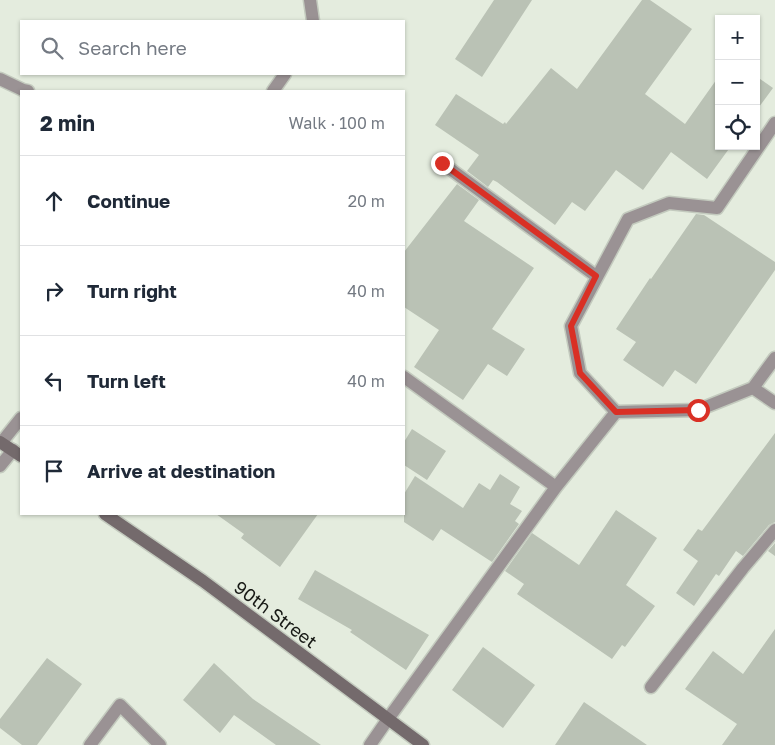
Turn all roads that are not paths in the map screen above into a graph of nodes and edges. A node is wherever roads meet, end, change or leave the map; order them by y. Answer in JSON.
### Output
{"nodes":[{"id":1,"x":310,"y":0,"type":"edge"},
{"id":2,"x":313,"y":20,"type":"edge"},
{"id":3,"x":284,"y":75,"type":"edge"},
{"id":4,"x":0,"y":79,"type":"edge"},
{"id":5,"x":23,"y":90,"type":"edge"},
{"id":6,"x":274,"y":90,"type":"edge"},
{"id":7,"x":775,"y":123,"type":"edge"},
{"id":8,"x":442,"y":163,"type":"dead end"},
{"id":9,"x":596,"y":276,"type":"junction"},
{"id":10,"x":775,"y":358,"type":"edge"},
{"id":11,"x":405,"y":378,"type":"edge"},
{"id":12,"x":753,"y":388,"type":"junction"},
{"id":13,"x":775,"y":403,"type":"edge"},
{"id":14,"x":616,"y":412,"type":"junction"},
{"id":15,"x":20,"y":419,"type":"edge"},
{"id":16,"x":1,"y":442,"type":"edge"},
{"id":17,"x":17,"y":453,"type":"edge"},
{"id":18,"x":0,"y":466,"type":"edge"},
{"id":19,"x":556,"y":487,"type":"junction"},
{"id":20,"x":106,"y":515,"type":"edge"},
{"id":21,"x":775,"y":530,"type":"edge"},
{"id":22,"x":651,"y":687,"type":"dead end"},
{"id":23,"x":388,"y":719,"type":"junction"},
{"id":24,"x":90,"y":745,"type":"edge"},
{"id":25,"x":160,"y":745,"type":"edge"},
{"id":26,"x":370,"y":745,"type":"edge"},
{"id":27,"x":423,"y":745,"type":"edge"}],
"edges":[{"from":1,"to":2,"type":"street"},
{"from":3,"to":6,"type":"street"},
{"from":4,"to":5,"type":"street"},
{"from":7,"to":9,"type":"street"},
{"from":8,"to":9,"type":"street"},
{"from":9,"to":14,"type":"street"},
{"from":10,"to":12,"type":"street"},
{"from":11,"to":19,"type":"street"},
{"from":12,"to":13,"type":"street"},
{"from":12,"to":14,"type":"street"},
{"from":14,"to":19,"type":"street"},
{"from":15,"to":16,"type":"street"},
{"from":16,"to":17,"type":"street"},
{"from":17,"to":18,"type":"street"},
{"from":19,"to":23,"type":"street"},
{"from":20,"to":23,"type":"street","name":"90th Street"},
{"from":21,"to":22,"type":"street"},
{"from":23,"to":26,"type":"street"},
{"from":23,"to":27,"type":"street","name":"90th Street"},
{"from":24,"to":25,"type":"street"}]}
